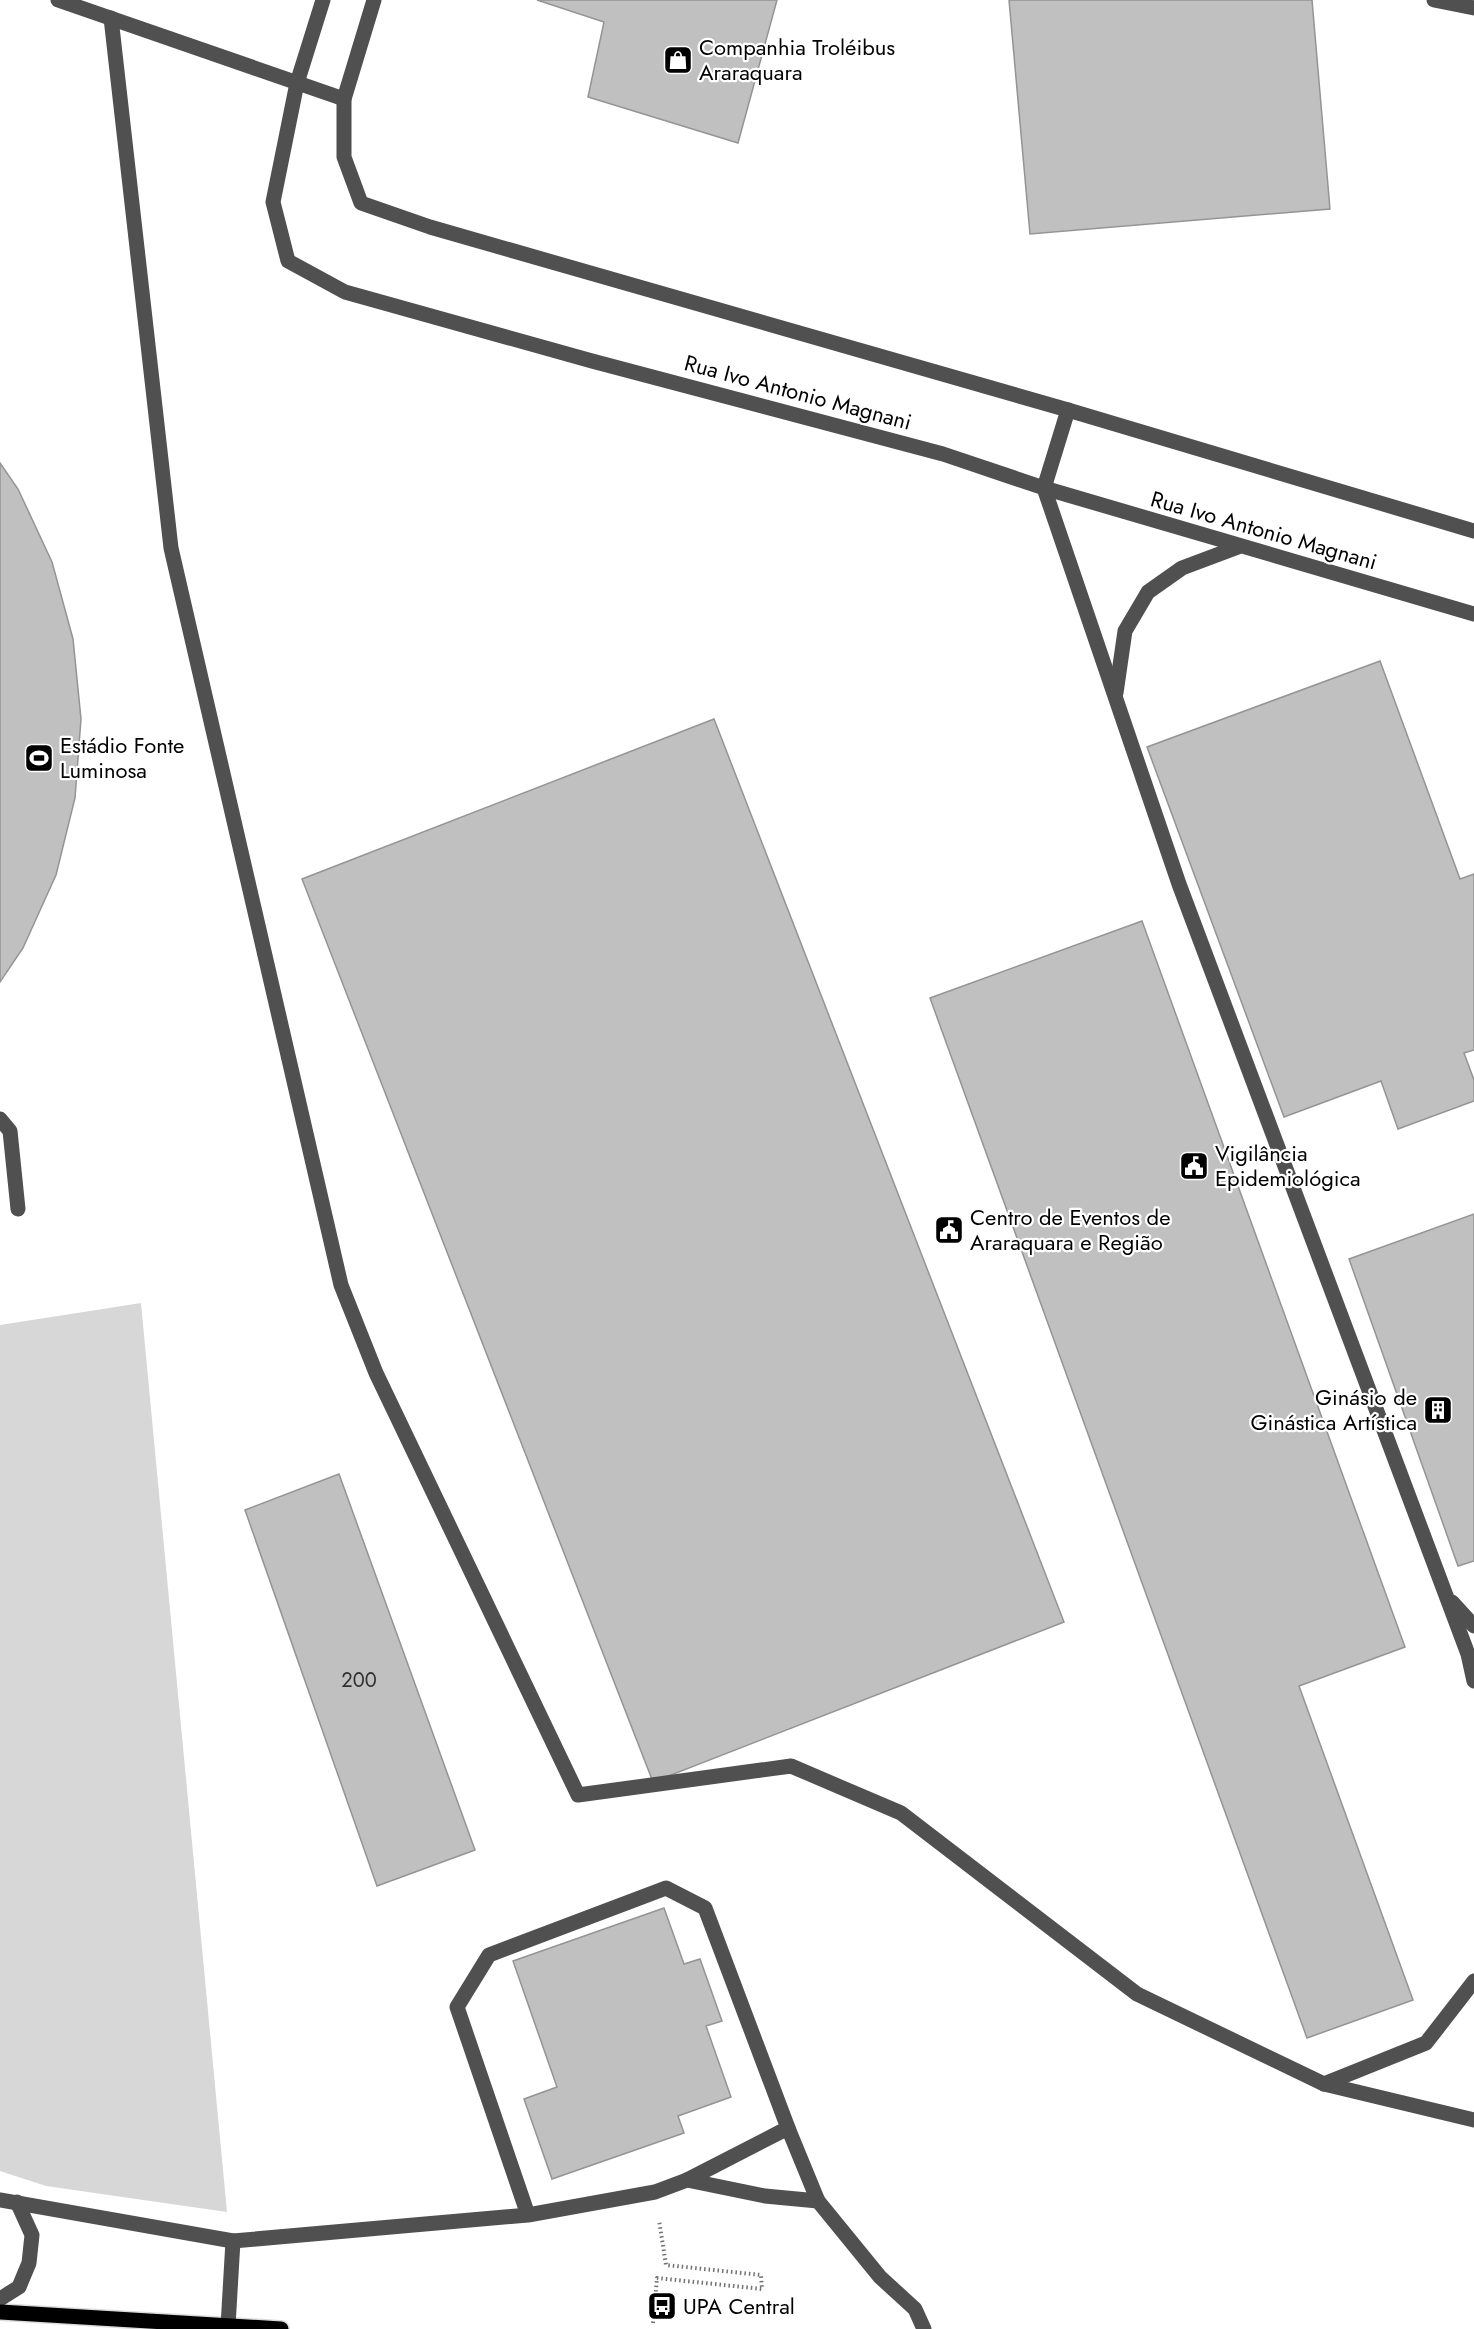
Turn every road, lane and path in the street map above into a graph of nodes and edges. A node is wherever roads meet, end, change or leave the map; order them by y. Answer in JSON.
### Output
{"nodes":[{"id":1,"x":58,"y":0,"type":"edge"},
{"id":2,"x":323,"y":0,"type":"edge"},
{"id":3,"x":374,"y":0,"type":"edge"},
{"id":4,"x":1434,"y":0,"type":"edge"},
{"id":5,"x":1474,"y":8,"type":"edge"},
{"id":6,"x":111,"y":18,"type":"junction"},
{"id":7,"x":297,"y":83,"type":"junction"},
{"id":8,"x":344,"y":99,"type":"junction"},
{"id":9,"x":1068,"y":410,"type":"junction"},
{"id":10,"x":1044,"y":488,"type":"junction"},
{"id":11,"x":1474,"y":531,"type":"edge"},
{"id":12,"x":1238,"y":547,"type":"junction"},
{"id":13,"x":1474,"y":614,"type":"edge"},
{"id":14,"x":1115,"y":696,"type":"junction"},
{"id":15,"x":0,"y":1119,"type":"edge"},
{"id":16,"x":18,"y":1209,"type":"dead end"},
{"id":17,"x":1446,"y":1596,"type":"junction"},
{"id":18,"x":1474,"y":1626,"type":"edge"},
{"id":19,"x":1474,"y":1681,"type":"edge"},
{"id":20,"x":1474,"y":1982,"type":"edge"},
{"id":21,"x":1324,"y":2084,"type":"junction"},
{"id":22,"x":1474,"y":2120,"type":"edge"},
{"id":23,"x":788,"y":2128,"type":"junction"},
{"id":24,"x":687,"y":2180,"type":"junction"},
{"id":25,"x":655,"y":2192,"type":"junction"},
{"id":26,"x":0,"y":2200,"type":"edge"},
{"id":27,"x":818,"y":2201,"type":"junction"},
{"id":28,"x":17,"y":2202,"type":"junction"},
{"id":29,"x":528,"y":2215,"type":"junction"},
{"id":30,"x":233,"y":2241,"type":"junction"},
{"id":31,"x":0,"y":2299,"type":"edge"},
{"id":32,"x":0,"y":2312,"type":"edge"},
{"id":33,"x":653,"y":2323,"type":"dead end"},
{"id":34,"x":228,"y":2326,"type":"junction"},
{"id":35,"x":281,"y":2329,"type":"edge"},
{"id":36,"x":924,"y":2329,"type":"edge"}],
"edges":[{"from":1,"to":6,"type":"street"},
{"from":2,"to":7,"type":"street","name":"Rua Ivo Antonio Magnani"},
{"from":3,"to":8,"type":"street"},
{"from":4,"to":5,"type":"street"},
{"from":6,"to":7,"type":"street"},
{"from":6,"to":21,"type":"street"},
{"from":7,"to":8,"type":"street"},
{"from":7,"to":10,"type":"street","name":"Rua Ivo Antonio Magnani"},
{"from":8,"to":9,"type":"street"},
{"from":9,"to":10,"type":"street"},
{"from":9,"to":11,"type":"street"},
{"from":10,"to":12,"type":"street","name":"Rua Ivo Antonio Magnani"},
{"from":10,"to":14,"type":"street"},
{"from":12,"to":13,"type":"street","name":"Rua Ivo Antonio Magnani"},
{"from":12,"to":14,"type":"street"},
{"from":14,"to":17,"type":"street"},
{"from":15,"to":16,"type":"street"},
{"from":17,"to":18,"type":"street"},
{"from":17,"to":19,"type":"street"},
{"from":20,"to":21,"type":"street"},
{"from":21,"to":22,"type":"street"},
{"from":23,"to":24,"type":"street"},
{"from":23,"to":27,"type":"street"},
{"from":23,"to":29,"type":"street"},
{"from":24,"to":25,"type":"street"},
{"from":24,"to":27,"type":"street"},
{"from":25,"to":29,"type":"street"},
{"from":25,"to":33,"type":"path"},
{"from":26,"to":28,"type":"street"},
{"from":27,"to":36,"type":"street"},
{"from":28,"to":30,"type":"street"},
{"from":28,"to":31,"type":"street"},
{"from":29,"to":30,"type":"street"},
{"from":30,"to":34,"type":"street"},
{"from":32,"to":34,"type":"main road"},
{"from":34,"to":35,"type":"main road"}]}
